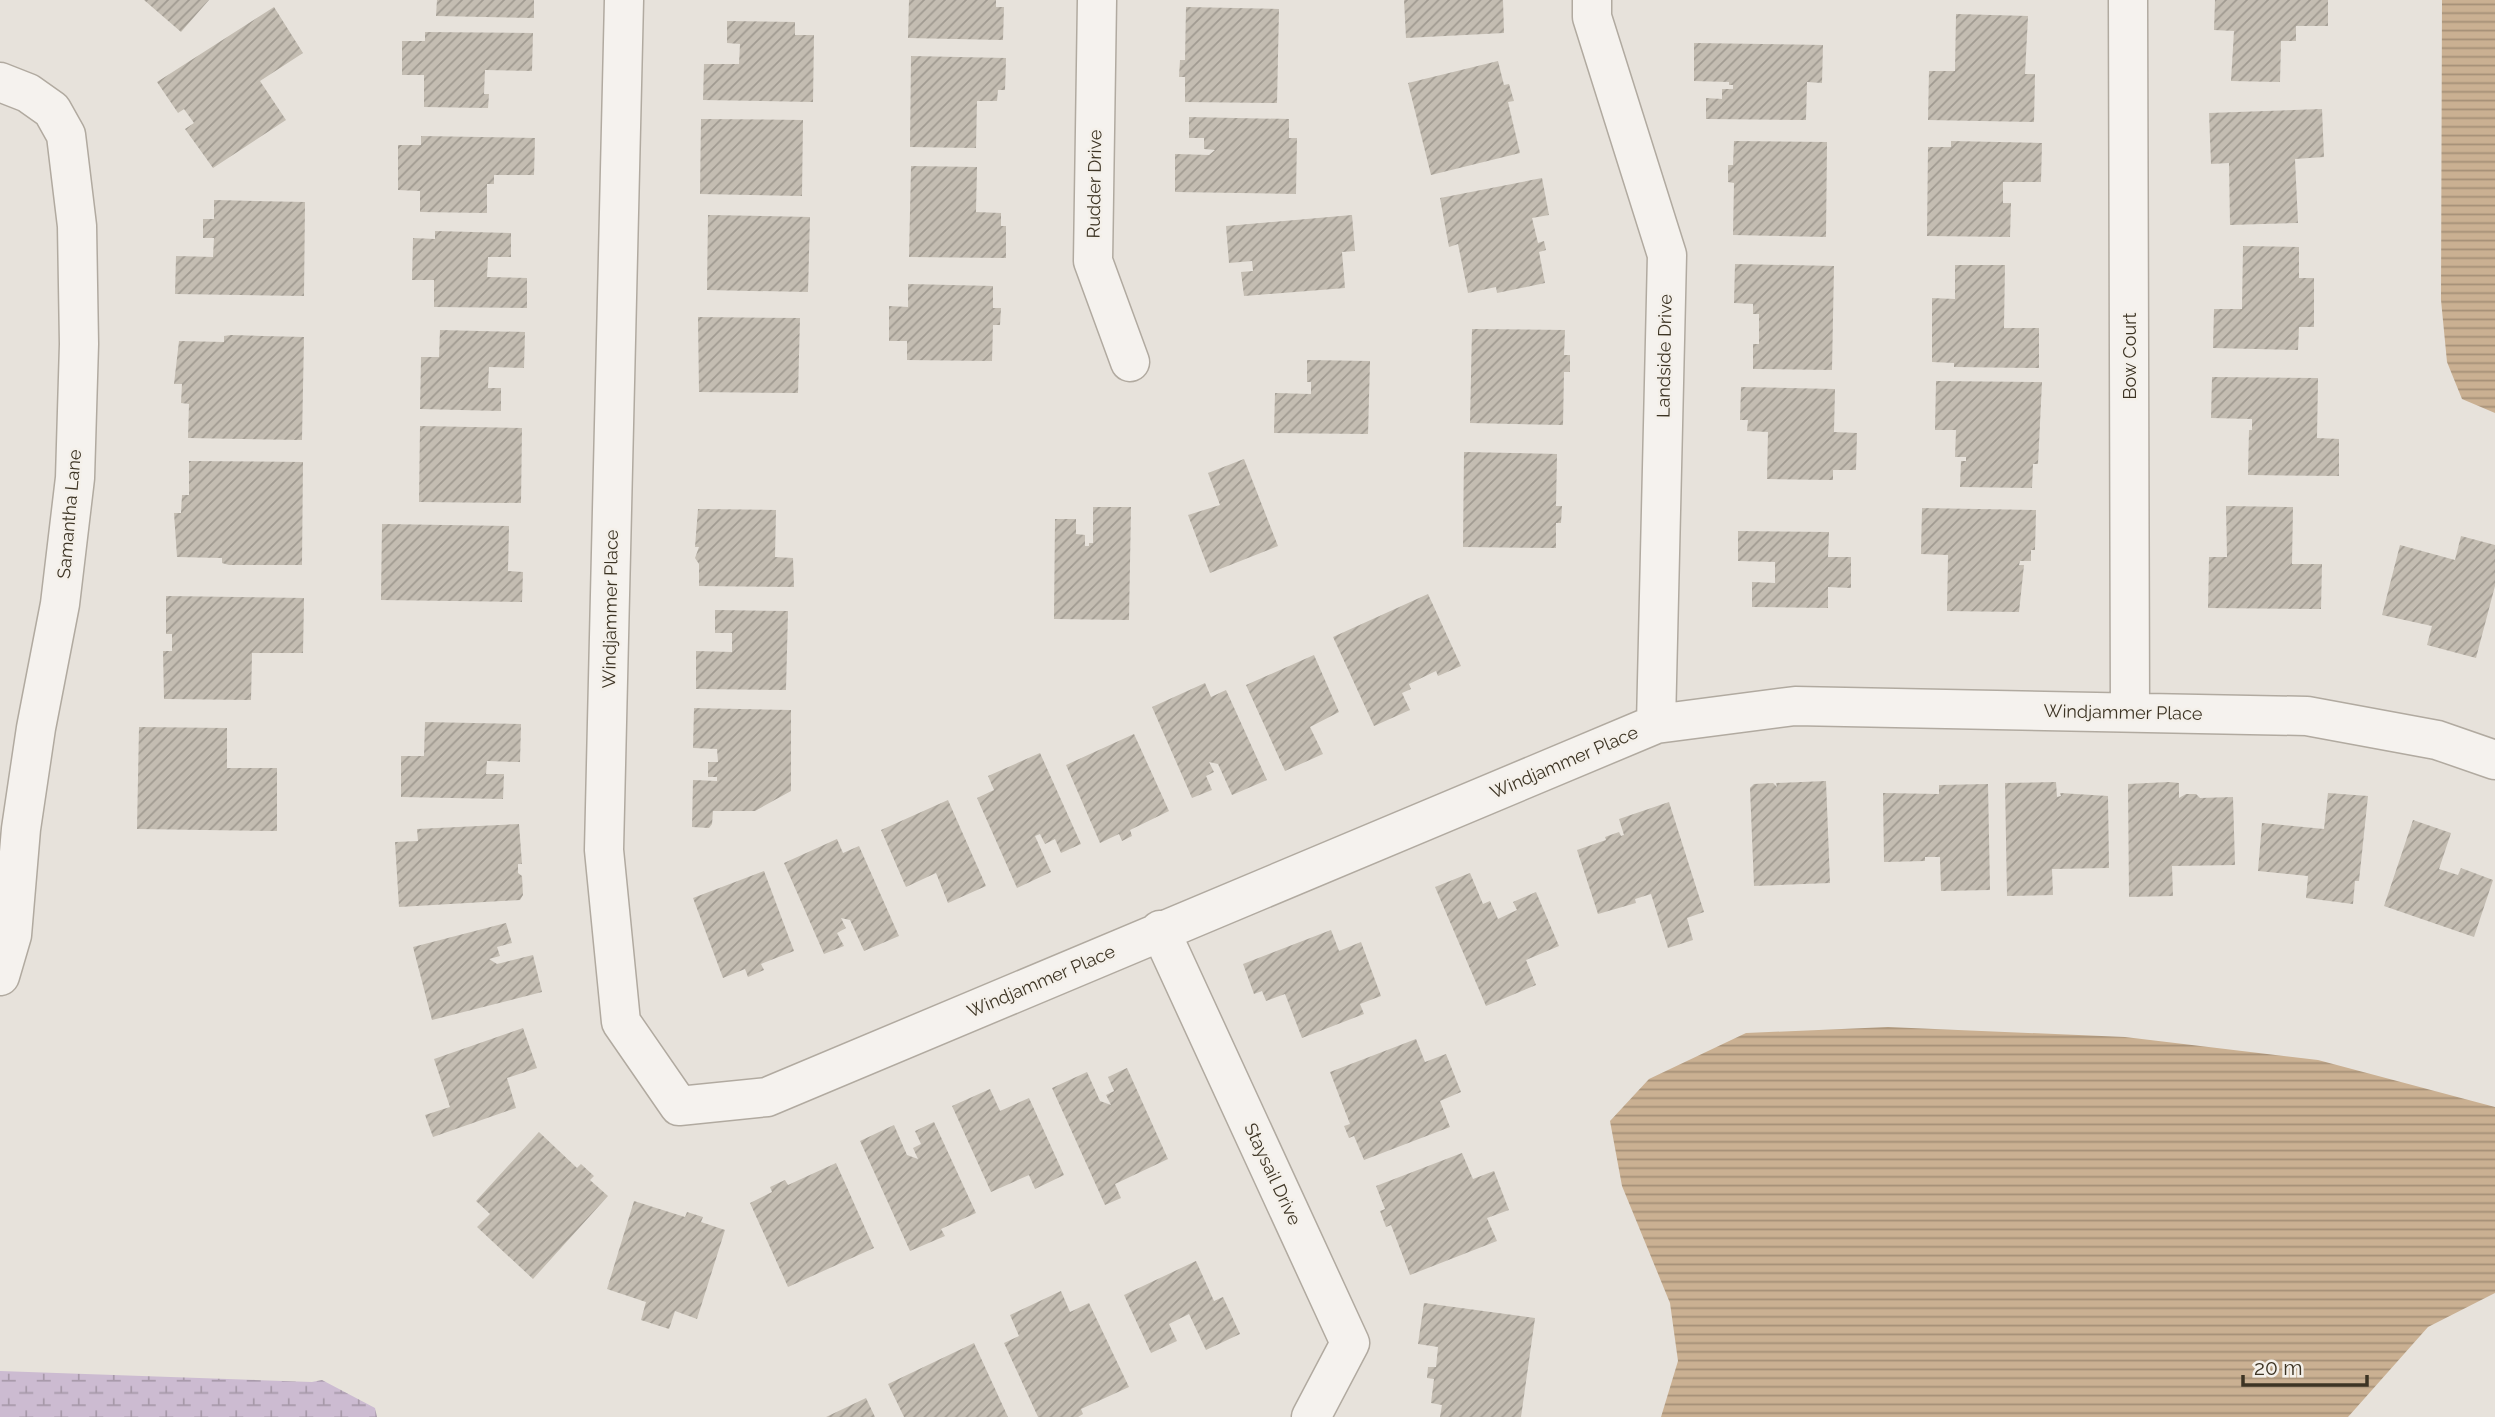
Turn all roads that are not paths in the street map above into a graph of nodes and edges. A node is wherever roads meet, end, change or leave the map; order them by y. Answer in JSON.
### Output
{"nodes":[{"id":1,"x":624,"y":0,"type":"edge"},
{"id":2,"x":1097,"y":0,"type":"edge"},
{"id":3,"x":1592,"y":0,"type":"edge"},
{"id":4,"x":2128,"y":0,"type":"edge"},
{"id":5,"x":0,"y":82,"type":"edge"},
{"id":6,"x":1130,"y":362,"type":"dead end"},
{"id":7,"x":2130,"y":712,"type":"junction"},
{"id":8,"x":1656,"y":724,"type":"junction"},
{"id":9,"x":2495,"y":760,"type":"edge"},
{"id":10,"x":1160,"y":930,"type":"junction"},
{"id":11,"x":0,"y":975,"type":"edge"},
{"id":12,"x":1311,"y":1417,"type":"edge"}],
"edges":[{"from":1,"to":10,"type":"street","name":"Windjammer Place"},
{"from":2,"to":6,"type":"street","name":"Rudder Drive"},
{"from":3,"to":8,"type":"street","name":"Landside Drive"},
{"from":4,"to":7,"type":"street","name":"Bow Court"},
{"from":5,"to":11,"type":"street","name":"Samantha Lane"},
{"from":7,"to":8,"type":"street","name":"Windjammer Place"},
{"from":7,"to":9,"type":"street","name":"Windjammer Place"},
{"from":8,"to":10,"type":"street","name":"Windjammer Place"},
{"from":10,"to":12,"type":"street","name":"Staysail Drive"}]}
